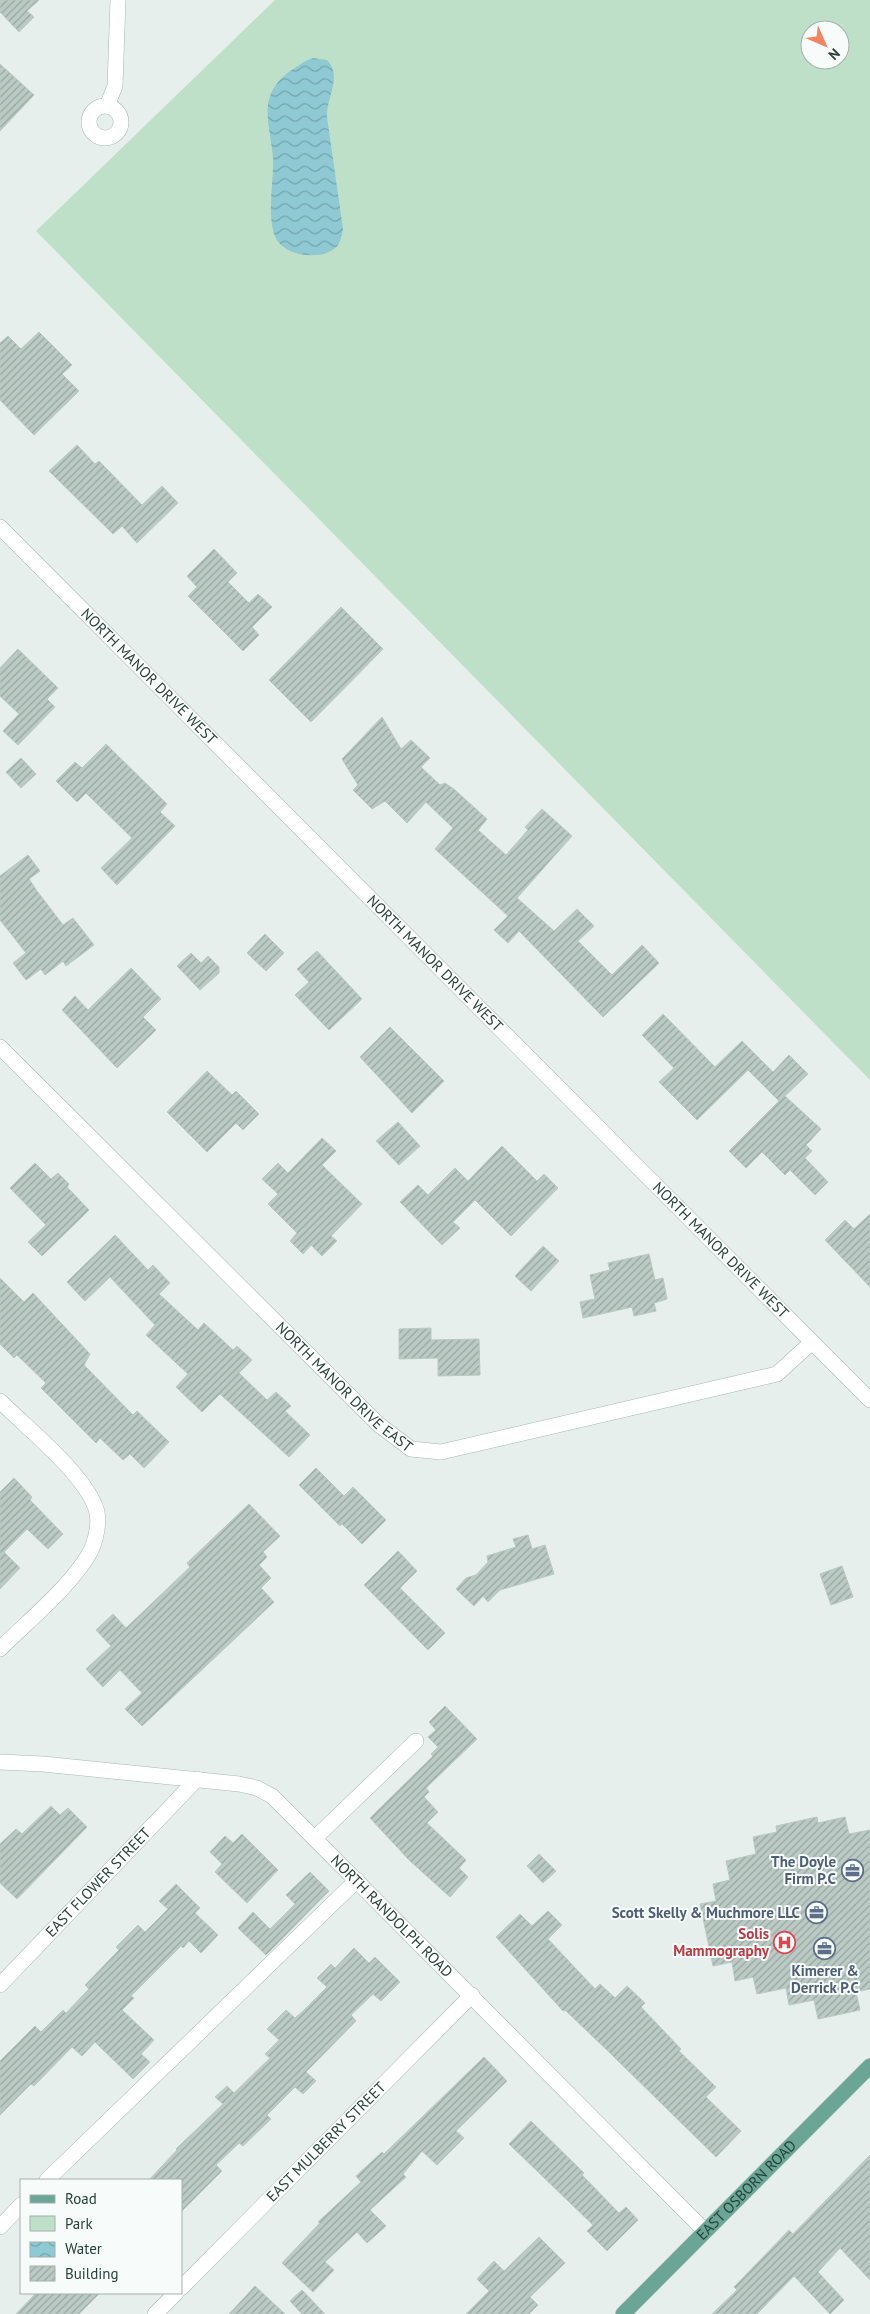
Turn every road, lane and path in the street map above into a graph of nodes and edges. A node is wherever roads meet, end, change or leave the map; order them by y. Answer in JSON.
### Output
{"nodes":[{"id":1,"x":118,"y":0,"type":"edge"},
{"id":2,"x":107,"y":106,"type":"dead end"},
{"id":3,"x":0,"y":527,"type":"edge"},
{"id":4,"x":0,"y":1047,"type":"edge"},
{"id":5,"x":812,"y":1342,"type":"junction"},
{"id":6,"x":870,"y":1400,"type":"edge"},
{"id":7,"x":3,"y":1410,"type":"edge"},
{"id":8,"x":0,"y":1649,"type":"edge"},
{"id":9,"x":416,"y":1741,"type":"dead end"},
{"id":10,"x":0,"y":1762,"type":"edge"},
{"id":11,"x":197,"y":1779,"type":"junction"},
{"id":12,"x":316,"y":1838,"type":"junction"},
{"id":13,"x":357,"y":1880,"type":"junction"},
{"id":14,"x":0,"y":1985,"type":"edge"},
{"id":15,"x":472,"y":1995,"type":"junction"},
{"id":16,"x":870,"y":2066,"type":"edge"},
{"id":17,"x":48,"y":2179,"type":"edge"},
{"id":18,"x":20,"y":2206,"type":"edge"},
{"id":19,"x":0,"y":2227,"type":"edge"},
{"id":20,"x":705,"y":2231,"type":"junction"},
{"id":21,"x":182,"y":2287,"type":"edge"},
{"id":22,"x":175,"y":2294,"type":"edge"},
{"id":23,"x":155,"y":2314,"type":"edge"},
{"id":24,"x":623,"y":2314,"type":"edge"}],
"edges":[{"from":1,"to":2,"type":"street"},
{"from":3,"to":5,"type":"street","name":"NORTH MANOR DRIVE WEST"},
{"from":4,"to":5,"type":"street","name":"NORTH MANOR DRIVE EAST"},
{"from":5,"to":6,"type":"street","name":"NORTH MANOR DRIVE WEST"},
{"from":7,"to":8,"type":"street"},
{"from":9,"to":12,"type":"street"},
{"from":10,"to":11,"type":"street","name":"NORTH RANDOLPH ROAD"},
{"from":11,"to":12,"type":"street","name":"NORTH RANDOLPH ROAD"},
{"from":11,"to":14,"type":"street","name":"EAST FLOWER STREET"},
{"from":12,"to":13,"type":"street","name":"NORTH RANDOLPH ROAD"},
{"from":13,"to":15,"type":"street","name":"NORTH RANDOLPH ROAD"},
{"from":13,"to":17,"type":"street"},
{"from":15,"to":20,"type":"street","name":"NORTH RANDOLPH ROAD"},
{"from":15,"to":21,"type":"street","name":"EAST MULBERRY STREET"},
{"from":16,"to":20,"type":"main road","name":"EAST OSBORN ROAD"},
{"from":18,"to":19,"type":"street"},
{"from":20,"to":24,"type":"main road","name":"EAST OSBORN ROAD"},
{"from":22,"to":23,"type":"street"}]}
